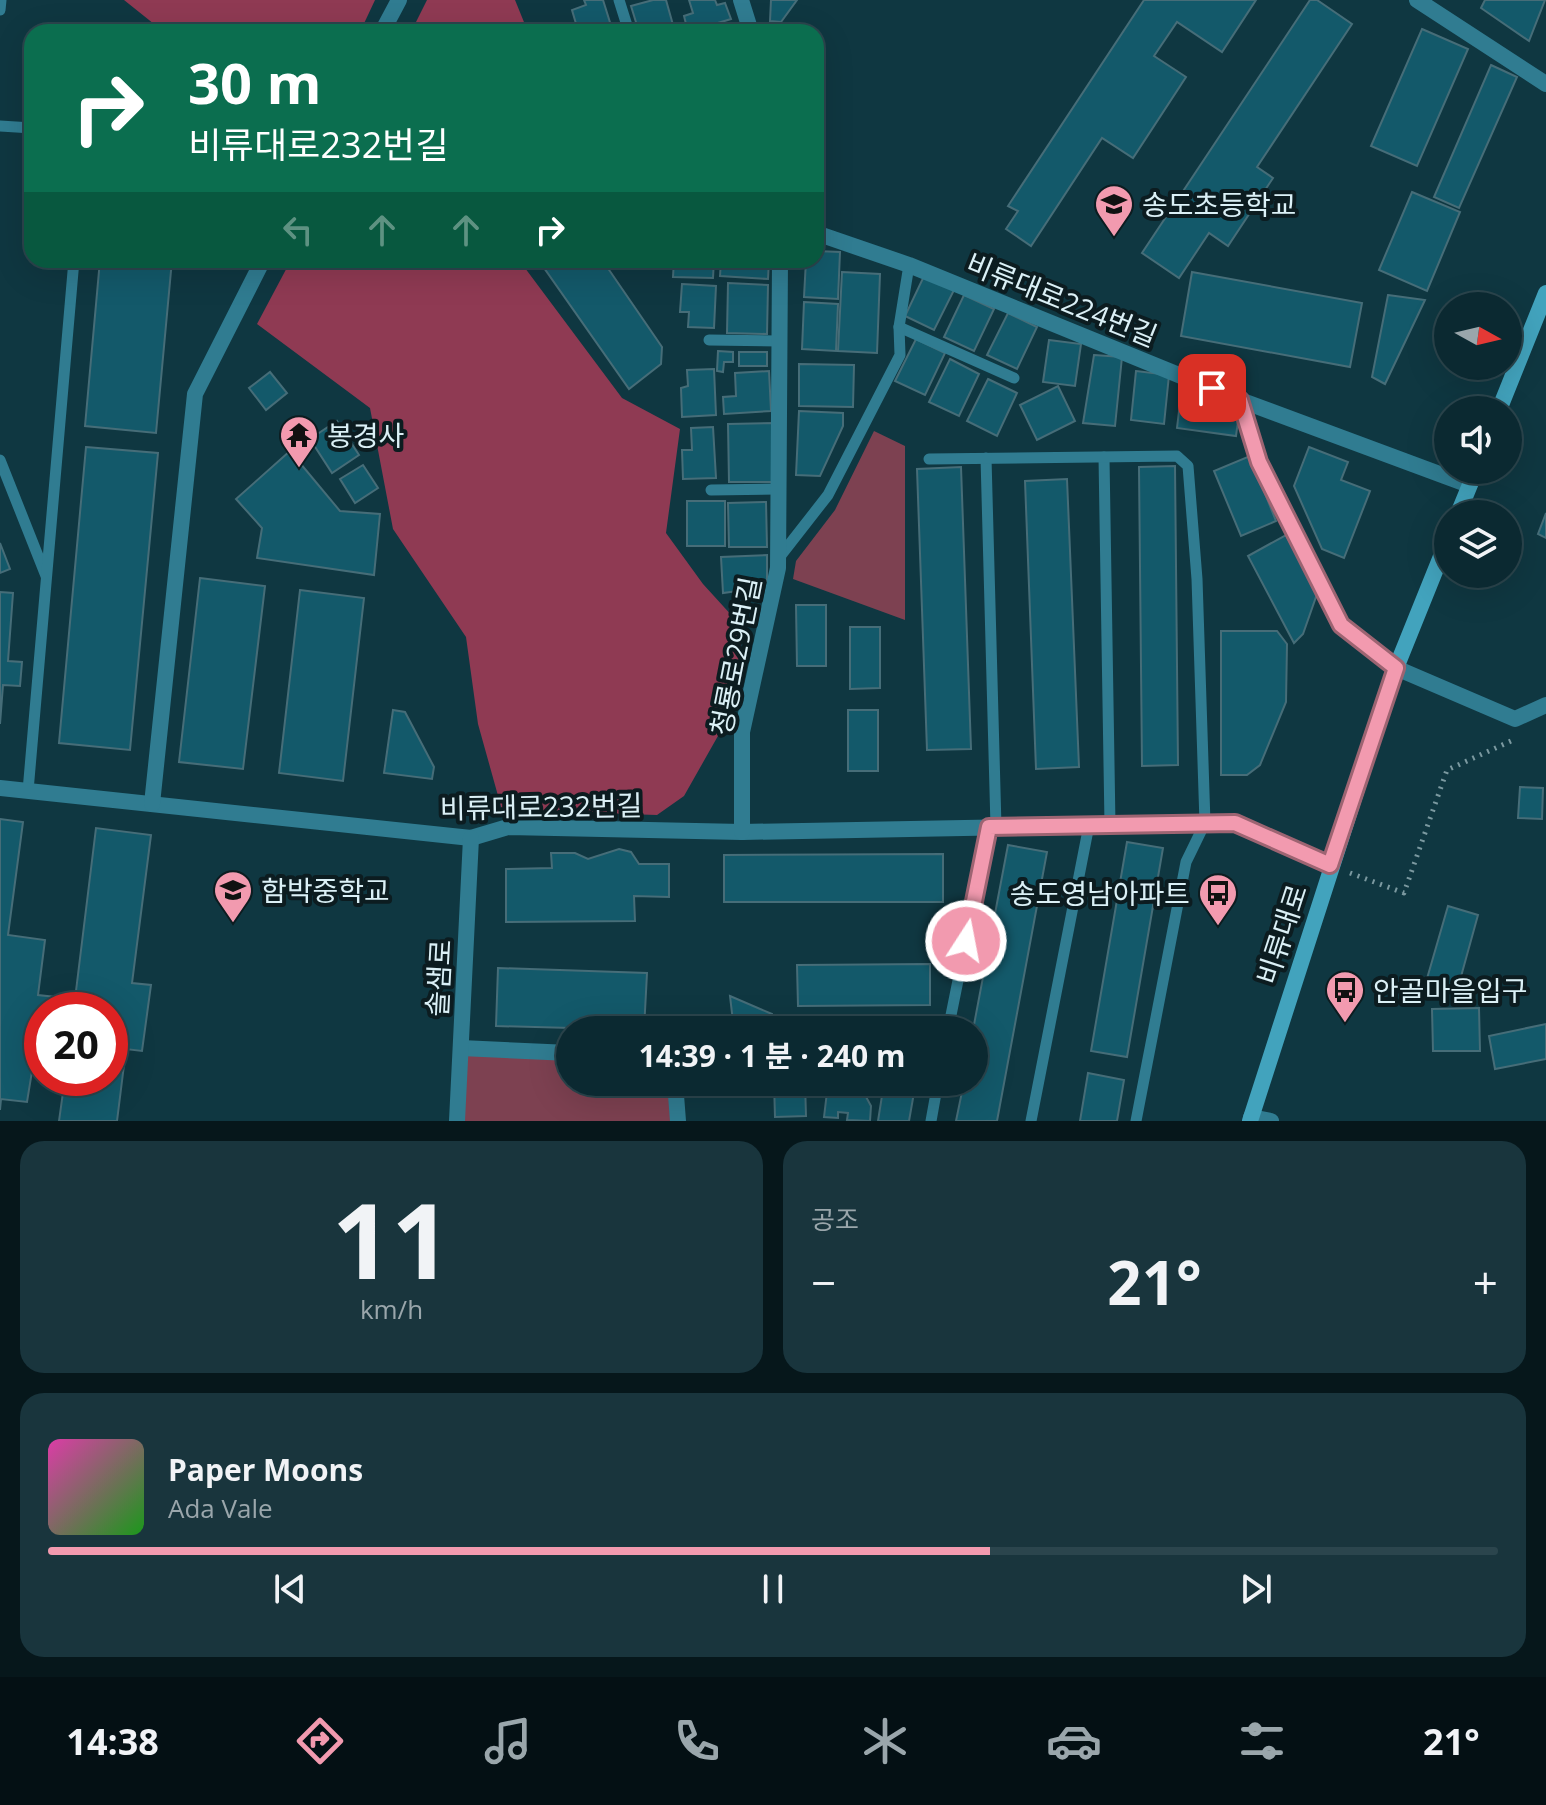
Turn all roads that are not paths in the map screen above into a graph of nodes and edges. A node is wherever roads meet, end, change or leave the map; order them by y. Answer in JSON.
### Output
{"nodes":[{"id":1,"x":1,"y":0,"type":"edge"},
{"id":2,"x":399,"y":0,"type":"edge"},
{"id":3,"x":619,"y":0,"type":"edge"},
{"id":4,"x":741,"y":0,"type":"edge"},
{"id":5,"x":1417,"y":0,"type":"edge"},
{"id":6,"x":0,"y":10,"type":"edge"},
{"id":7,"x":386,"y":24,"type":"edge"},
{"id":8,"x":626,"y":24,"type":"edge"},
{"id":9,"x":748,"y":24,"type":"edge"},
{"id":10,"x":1546,"y":84,"type":"edge"},
{"id":11,"x":0,"y":126,"type":"edge"},
{"id":12,"x":24,"y":128,"type":"edge"},
{"id":13,"x":824,"y":236,"type":"edge"},
{"id":14,"x":909,"y":265,"type":"junction"},
{"id":15,"x":73,"y":268,"type":"edge"},
{"id":16,"x":259,"y":268,"type":"edge"},
{"id":17,"x":780,"y":268,"type":"edge"},
{"id":18,"x":1546,"y":293,"type":"edge"},
{"id":19,"x":899,"y":327,"type":"junction"},
{"id":20,"x":709,"y":340,"type":"dead end"},
{"id":21,"x":780,"y":341,"type":"junction"},
{"id":22,"x":1014,"y":378,"type":"dead end"},
{"id":23,"x":1505,"y":396,"type":"edge"},
{"id":24,"x":1240,"y":400,"type":"junction"},
{"id":25,"x":1104,"y":457,"type":"junction"},
{"id":26,"x":986,"y":458,"type":"junction"},
{"id":27,"x":929,"y":459,"type":"dead end"},
{"id":28,"x":0,"y":460,"type":"edge"},
{"id":29,"x":1434,"y":465,"type":"edge"},
{"id":30,"x":778,"y":489,"type":"junction"},
{"id":31,"x":711,"y":490,"type":"dead end"},
{"id":32,"x":778,"y":559,"type":"junction"},
{"id":33,"x":1434,"y":574,"type":"edge"},
{"id":34,"x":48,"y":580,"type":"junction"},
{"id":35,"x":1396,"y":668,"type":"junction"},
{"id":36,"x":1546,"y":705,"type":"edge"},
{"id":37,"x":0,"y":788,"type":"edge"},
{"id":38,"x":28,"y":791,"type":"junction"},
{"id":39,"x":152,"y":804,"type":"junction"},
{"id":40,"x":1205,"y":823,"type":"junction"},
{"id":41,"x":1089,"y":825,"type":"junction"},
{"id":42,"x":1110,"y":825,"type":"junction"},
{"id":43,"x":993,"y":827,"type":"junction"},
{"id":44,"x":742,"y":832,"type":"junction"},
{"id":45,"x":471,"y":838,"type":"junction"},
{"id":46,"x":1330,"y":865,"type":"junction"},
{"id":47,"x":951,"y":1016,"type":"edge"},
{"id":48,"x":461,"y":1048,"type":"junction"},
{"id":49,"x":556,"y":1052,"type":"edge"},
{"id":50,"x":676,"y":1096,"type":"edge"},
{"id":51,"x":935,"y":1096,"type":"edge"},
{"id":52,"x":1250,"y":1119,"type":"edge"},
{"id":53,"x":457,"y":1121,"type":"edge"},
{"id":54,"x":678,"y":1121,"type":"edge"},
{"id":55,"x":931,"y":1121,"type":"edge"},
{"id":56,"x":1031,"y":1121,"type":"edge"},
{"id":57,"x":1136,"y":1121,"type":"edge"},
{"id":58,"x":1271,"y":1121,"type":"edge"}],
"edges":[{"from":1,"to":6,"type":"lane"},
{"from":2,"to":7,"type":"street"},
{"from":3,"to":8,"type":"lane"},
{"from":4,"to":9,"type":"street"},
{"from":5,"to":10,"type":"street"},
{"from":11,"to":12,"type":"lane"},
{"from":13,"to":14,"type":"street","name":"비류대로224번길"},
{"from":14,"to":19,"type":"lane"},
{"from":14,"to":24,"type":"street","name":"비류대로224번길"},
{"from":15,"to":34,"type":"lane"},
{"from":16,"to":39,"type":"street"},
{"from":17,"to":21,"type":"street","name":"청룡로29번길"},
{"from":18,"to":23,"type":"main road"},
{"from":19,"to":22,"type":"lane"},
{"from":19,"to":32,"type":"lane"},
{"from":20,"to":21,"type":"lane"},
{"from":21,"to":30,"type":"street","name":"청룡로29번길"},
{"from":24,"to":29,"type":"street","name":"비류대로224번길"},
{"from":24,"to":35,"type":"lane"},
{"from":25,"to":26,"type":"lane"},
{"from":25,"to":40,"type":"lane"},
{"from":25,"to":42,"type":"lane"},
{"from":26,"to":27,"type":"lane"},
{"from":26,"to":43,"type":"lane"},
{"from":28,"to":34,"type":"lane"},
{"from":30,"to":31,"type":"lane"},
{"from":30,"to":32,"type":"street","name":"청룡로29번길"},
{"from":32,"to":44,"type":"street","name":"청룡로29번길"},
{"from":33,"to":35,"type":"main road","name":"비류대로"},
{"from":34,"to":38,"type":"lane"},
{"from":35,"to":36,"type":"street"},
{"from":35,"to":46,"type":"main road","name":"비류대로"},
{"from":37,"to":38,"type":"street","name":"비류대로232번길"},
{"from":38,"to":39,"type":"street","name":"비류대로232번길"},
{"from":39,"to":45,"type":"street","name":"비류대로232번길"},
{"from":40,"to":42,"type":"street","name":"비류대로232번길"},
{"from":40,"to":46,"type":"street","name":"비류대로232번길"},
{"from":40,"to":57,"type":"lane"},
{"from":41,"to":42,"type":"street","name":"비류대로232번길"},
{"from":41,"to":43,"type":"street","name":"비류대로232번길"},
{"from":41,"to":56,"type":"lane"},
{"from":43,"to":44,"type":"street","name":"비류대로232번길"},
{"from":43,"to":47,"type":"lane"},
{"from":44,"to":45,"type":"street","name":"비류대로232번길"},
{"from":45,"to":48,"type":"street","name":"솔샘로"},
{"from":46,"to":52,"type":"main road","name":"비류대로"},
{"from":48,"to":49,"type":"street"},
{"from":48,"to":53,"type":"street","name":"솔샘로"},
{"from":50,"to":54,"type":"street"},
{"from":51,"to":55,"type":"lane"},
{"from":52,"to":58,"type":"street"}]}
